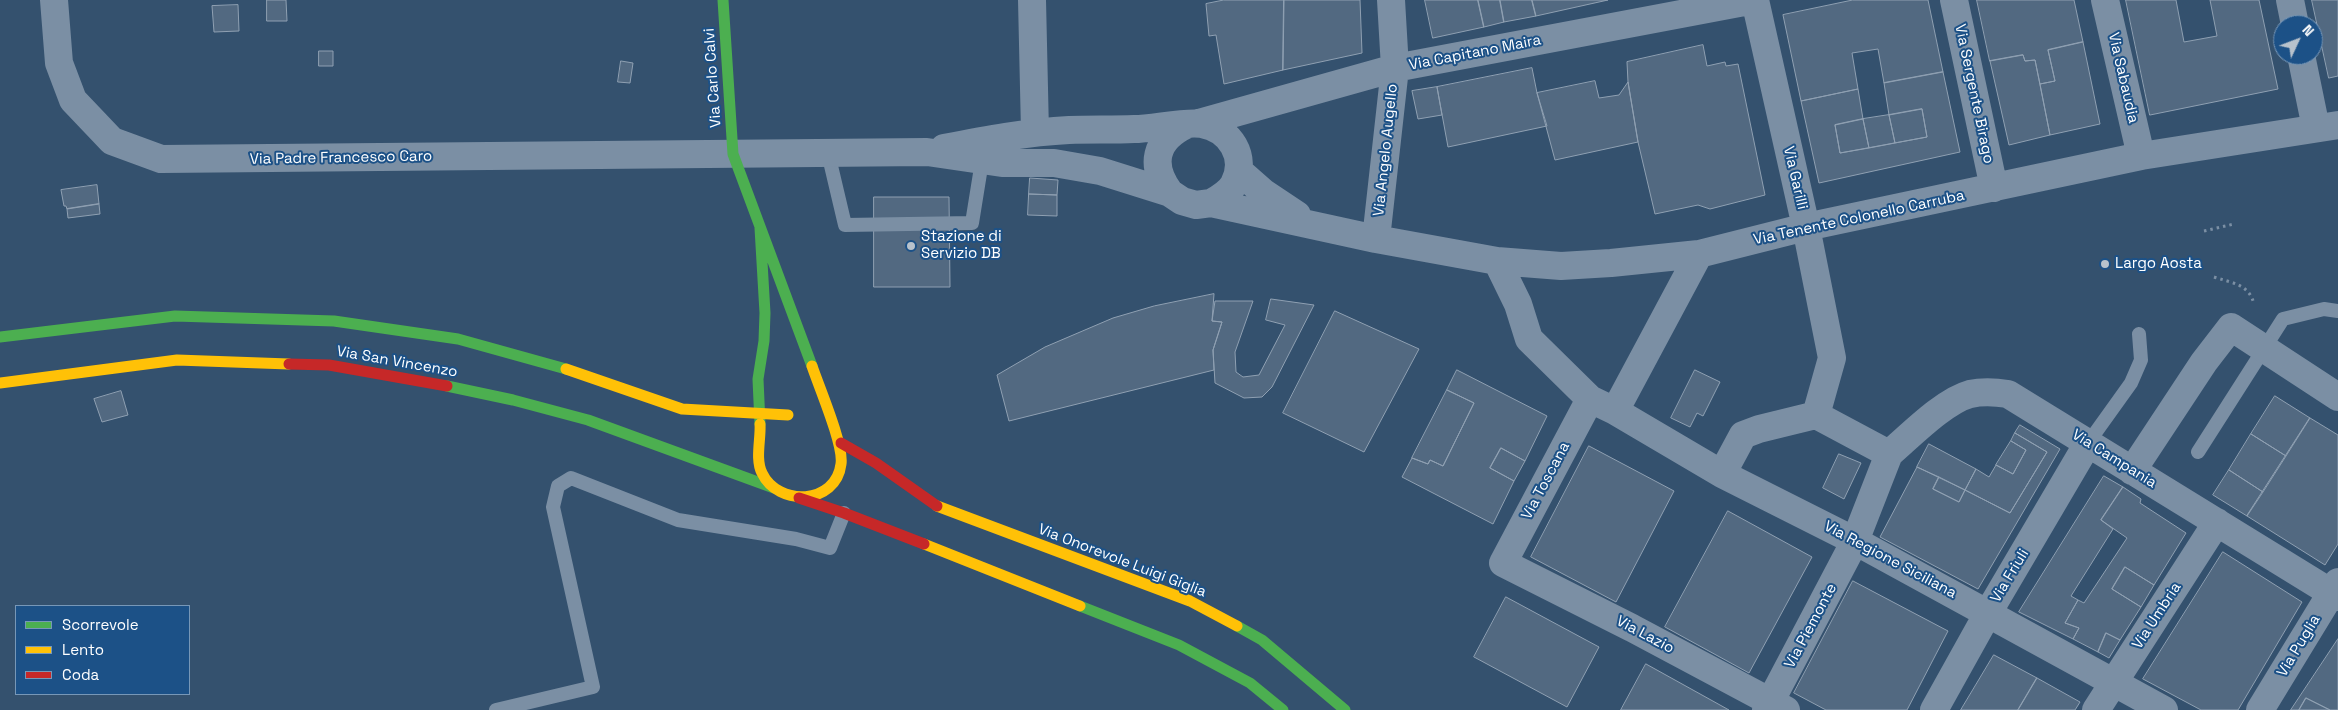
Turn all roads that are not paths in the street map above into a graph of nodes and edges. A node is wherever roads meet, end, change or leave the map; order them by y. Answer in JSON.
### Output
{"nodes":[{"id":1,"x":54,"y":0,"type":"edge"},
{"id":2,"x":723,"y":0,"type":"edge"},
{"id":3,"x":1032,"y":0,"type":"edge"},
{"id":4,"x":1390,"y":0,"type":"edge"},
{"id":5,"x":1755,"y":0,"type":"edge"},
{"id":6,"x":1954,"y":0,"type":"edge"},
{"id":7,"x":2106,"y":0,"type":"edge"},
{"id":8,"x":2290,"y":0,"type":"edge"},
{"id":9,"x":2293,"y":15,"type":"edge"},
{"id":10,"x":2305,"y":65,"type":"edge"},
{"id":11,"x":1395,"y":68,"type":"junction"},
{"id":12,"x":1193,"y":124,"type":"junction"},
{"id":13,"x":2327,"y":126,"type":"edge"},
{"id":14,"x":1035,"y":132,"type":"junction"},
{"id":15,"x":828,"y":152,"type":"junction"},
{"id":16,"x":927,"y":152,"type":"junction"},
{"id":17,"x":733,"y":154,"type":"junction"},
{"id":18,"x":2141,"y":156,"type":"junction"},
{"id":19,"x":982,"y":160,"type":"junction"},
{"id":20,"x":1239,"y":171,"type":"junction"},
{"id":21,"x":1994,"y":188,"type":"junction"},
{"id":22,"x":1170,"y":193,"type":"junction"},
{"id":23,"x":1211,"y":203,"type":"junction"},
{"id":24,"x":1309,"y":224,"type":"junction"},
{"id":25,"x":1806,"y":227,"type":"junction"},
{"id":26,"x":760,"y":228,"type":"junction"},
{"id":27,"x":1376,"y":239,"type":"junction"},
{"id":28,"x":1699,"y":254,"type":"junction"},
{"id":29,"x":1496,"y":261,"type":"junction"},
{"id":30,"x":2338,"y":310,"type":"edge"},
{"id":31,"x":800,"y":330,"type":"junction"},
{"id":32,"x":2139,"y":334,"type":"dead end"},
{"id":33,"x":0,"y":338,"type":"edge"},
{"id":34,"x":2264,"y":349,"type":"junction"},
{"id":35,"x":758,"y":376,"type":"junction"},
{"id":36,"x":0,"y":383,"type":"edge"},
{"id":37,"x":835,"y":396,"type":"dead end"},
{"id":38,"x":2338,"y":397,"type":"edge"},
{"id":39,"x":1590,"y":399,"type":"junction"},
{"id":40,"x":718,"y":410,"type":"junction"},
{"id":41,"x":1615,"y":411,"type":"junction"},
{"id":42,"x":759,"y":412,"type":"junction"},
{"id":43,"x":801,"y":414,"type":"dead end"},
{"id":44,"x":788,"y":415,"type":"junction"},
{"id":45,"x":1816,"y":416,"type":"junction"},
{"id":46,"x":820,"y":419,"type":"dead end"},
{"id":47,"x":834,"y":431,"type":"junction"},
{"id":48,"x":859,"y":438,"type":"dead end"},
{"id":49,"x":761,"y":442,"type":"junction"},
{"id":50,"x":841,"y":443,"type":"junction"},
{"id":51,"x":2088,"y":443,"type":"junction"},
{"id":52,"x":2198,"y":452,"type":"dead end"},
{"id":53,"x":1889,"y":454,"type":"junction"},
{"id":54,"x":876,"y":463,"type":"junction"},
{"id":55,"x":2132,"y":471,"type":"junction"},
{"id":56,"x":1722,"y":474,"type":"junction"},
{"id":57,"x":774,"y":488,"type":"junction"},
{"id":58,"x":799,"y":498,"type":"junction"},
{"id":59,"x":844,"y":513,"type":"junction"},
{"id":60,"x":2217,"y":522,"type":"junction"},
{"id":61,"x":1855,"y":541,"type":"junction"},
{"id":62,"x":1503,"y":563,"type":"joint"},
{"id":63,"x":2336,"y":591,"type":"edge"},
{"id":64,"x":1988,"y":613,"type":"junction"},
{"id":65,"x":2114,"y":682,"type":"junction"},
{"id":66,"x":1774,"y":707,"type":"edge"},
{"id":67,"x":496,"y":710,"type":"edge"},
{"id":68,"x":1283,"y":710,"type":"edge"},
{"id":69,"x":1344,"y":710,"type":"edge"},
{"id":70,"x":1934,"y":710,"type":"edge"},
{"id":71,"x":2096,"y":710,"type":"edge"},
{"id":72,"x":2164,"y":710,"type":"edge"},
{"id":73,"x":2260,"y":710,"type":"edge"}],
"edges":[{"from":1,"to":17,"type":"street","name":"Via Padre Francesco Caro"},
{"from":2,"to":17,"type":"main road","name":"Via Carlo Calvi"},
{"from":3,"to":14,"type":"street"},
{"from":4,"to":11,"type":"street","name":"Via Angelo Augello"},
{"from":5,"to":11,"type":"street","name":"Via Capitano Maira"},
{"from":5,"to":25,"type":"street","name":"Via Garilli"},
{"from":6,"to":21,"type":"street","name":"Via Sergente Birago"},
{"from":7,"to":18,"type":"street","name":"Via Sabaudia"},
{"from":8,"to":9,"type":"street"},
{"from":10,"to":13,"type":"street"},
{"from":11,"to":12,"type":"street","name":"Via Capitano Maira"},
{"from":11,"to":27,"type":"street","name":"Via Angelo Augello"},
{"from":12,"to":14,"type":"street"},
{"from":12,"to":20,"type":"street"},
{"from":12,"to":22,"type":"street"},
{"from":13,"to":18,"type":"street","name":"Via Tenente Colonello Carruba"},
{"from":14,"to":16,"type":"street"},
{"from":15,"to":16,"type":"street","name":"Via Padre Francesco Caro"},
{"from":15,"to":17,"type":"street","name":"Via Padre Francesco Caro"},
{"from":15,"to":19,"type":"lane"},
{"from":16,"to":19,"type":"street"},
{"from":17,"to":26,"type":"main road"},
{"from":18,"to":21,"type":"street","name":"Via Tenente Colonello Carruba"},
{"from":19,"to":22,"type":"street"},
{"from":20,"to":23,"type":"street"},
{"from":20,"to":24,"type":"street"},
{"from":21,"to":25,"type":"street","name":"Via Tenente Colonello Carruba"},
{"from":22,"to":23,"type":"street"},
{"from":23,"to":24,"type":"street","name":"Via Tenente Colonello Carruba"},
{"from":24,"to":27,"type":"street","name":"Via Tenente Colonello Carruba"},
{"from":25,"to":28,"type":"street","name":"Via Tenente Colonello Carruba"},
{"from":25,"to":45,"type":"street","name":"Via Garilli"},
{"from":26,"to":31,"type":"main road"},
{"from":26,"to":35,"type":"main road"},
{"from":27,"to":29,"type":"street","name":"Via Tenente Colonello Carruba"},
{"from":28,"to":29,"type":"street","name":"Via Tenente Colonello Carruba"},
{"from":28,"to":41,"type":"street"},
{"from":29,"to":39,"type":"street","name":"Via Regione Siciliana"},
{"from":30,"to":34,"type":"lane"},
{"from":31,"to":37,"type":"main road"},
{"from":31,"to":47,"type":"main road"},
{"from":32,"to":51,"type":"lane"},
{"from":33,"to":40,"type":"main road","name":"Via San Vincenzo"},
{"from":34,"to":38,"type":"street"},
{"from":34,"to":52,"type":"lane"},
{"from":34,"to":55,"type":"street"},
{"from":35,"to":40,"type":"main road"},
{"from":35,"to":42,"type":"main road"},
{"from":36,"to":57,"type":"main road","name":"Via San Vincenzo"},
{"from":39,"to":41,"type":"street","name":"Via Regione Siciliana"},
{"from":39,"to":62,"type":"street","name":"Via Toscana"},
{"from":40,"to":42,"type":"main road","name":"Via San Vincenzo"},
{"from":41,"to":56,"type":"street","name":"Via Regione Siciliana"},
{"from":42,"to":44,"type":"main road","name":"Via San Vincenzo"},
{"from":42,"to":49,"type":"main road"},
{"from":43,"to":44,"type":"main road","name":"Via San Vincenzo"},
{"from":44,"to":49,"type":"main road"},
{"from":45,"to":53,"type":"street"},
{"from":45,"to":56,"type":"street"},
{"from":46,"to":47,"type":"main road"},
{"from":47,"to":50,"type":"main road"},
{"from":48,"to":54,"type":"main road"},
{"from":49,"to":57,"type":"main road"},
{"from":50,"to":54,"type":"main road"},
{"from":50,"to":58,"type":"main road"},
{"from":51,"to":53,"type":"street","name":"Via Campania"},
{"from":51,"to":55,"type":"street","name":"Via Campania"},
{"from":51,"to":64,"type":"street","name":"Via Friuli"},
{"from":53,"to":61,"type":"street","name":"Via Piemonte"},
{"from":54,"to":69,"type":"main road","name":"Via Onorevole Luigi Giglia"},
{"from":55,"to":60,"type":"street","name":"Via Campania"},
{"from":56,"to":61,"type":"street","name":"Via Regione Siciliana"},
{"from":57,"to":58,"type":"main road","name":"Via San Vincenzo"},
{"from":58,"to":59,"type":"main road"},
{"from":59,"to":67,"type":"lane"},
{"from":59,"to":68,"type":"main road"},
{"from":60,"to":63,"type":"street","name":"Via Campania"},
{"from":60,"to":65,"type":"street","name":"Via Umbria"},
{"from":61,"to":64,"type":"street","name":"Via Regione Siciliana"},
{"from":61,"to":66,"type":"street","name":"Via Piemonte"},
{"from":62,"to":66,"type":"street","name":"Via Lazio"},
{"from":63,"to":73,"type":"street","name":"Via Puglia"},
{"from":64,"to":65,"type":"street","name":"Via Regione Siciliana"},
{"from":64,"to":70,"type":"street","name":"Via Friuli"},
{"from":65,"to":71,"type":"street","name":"Via Umbria"},
{"from":65,"to":72,"type":"street","name":"Via Regione Siciliana"}]}
